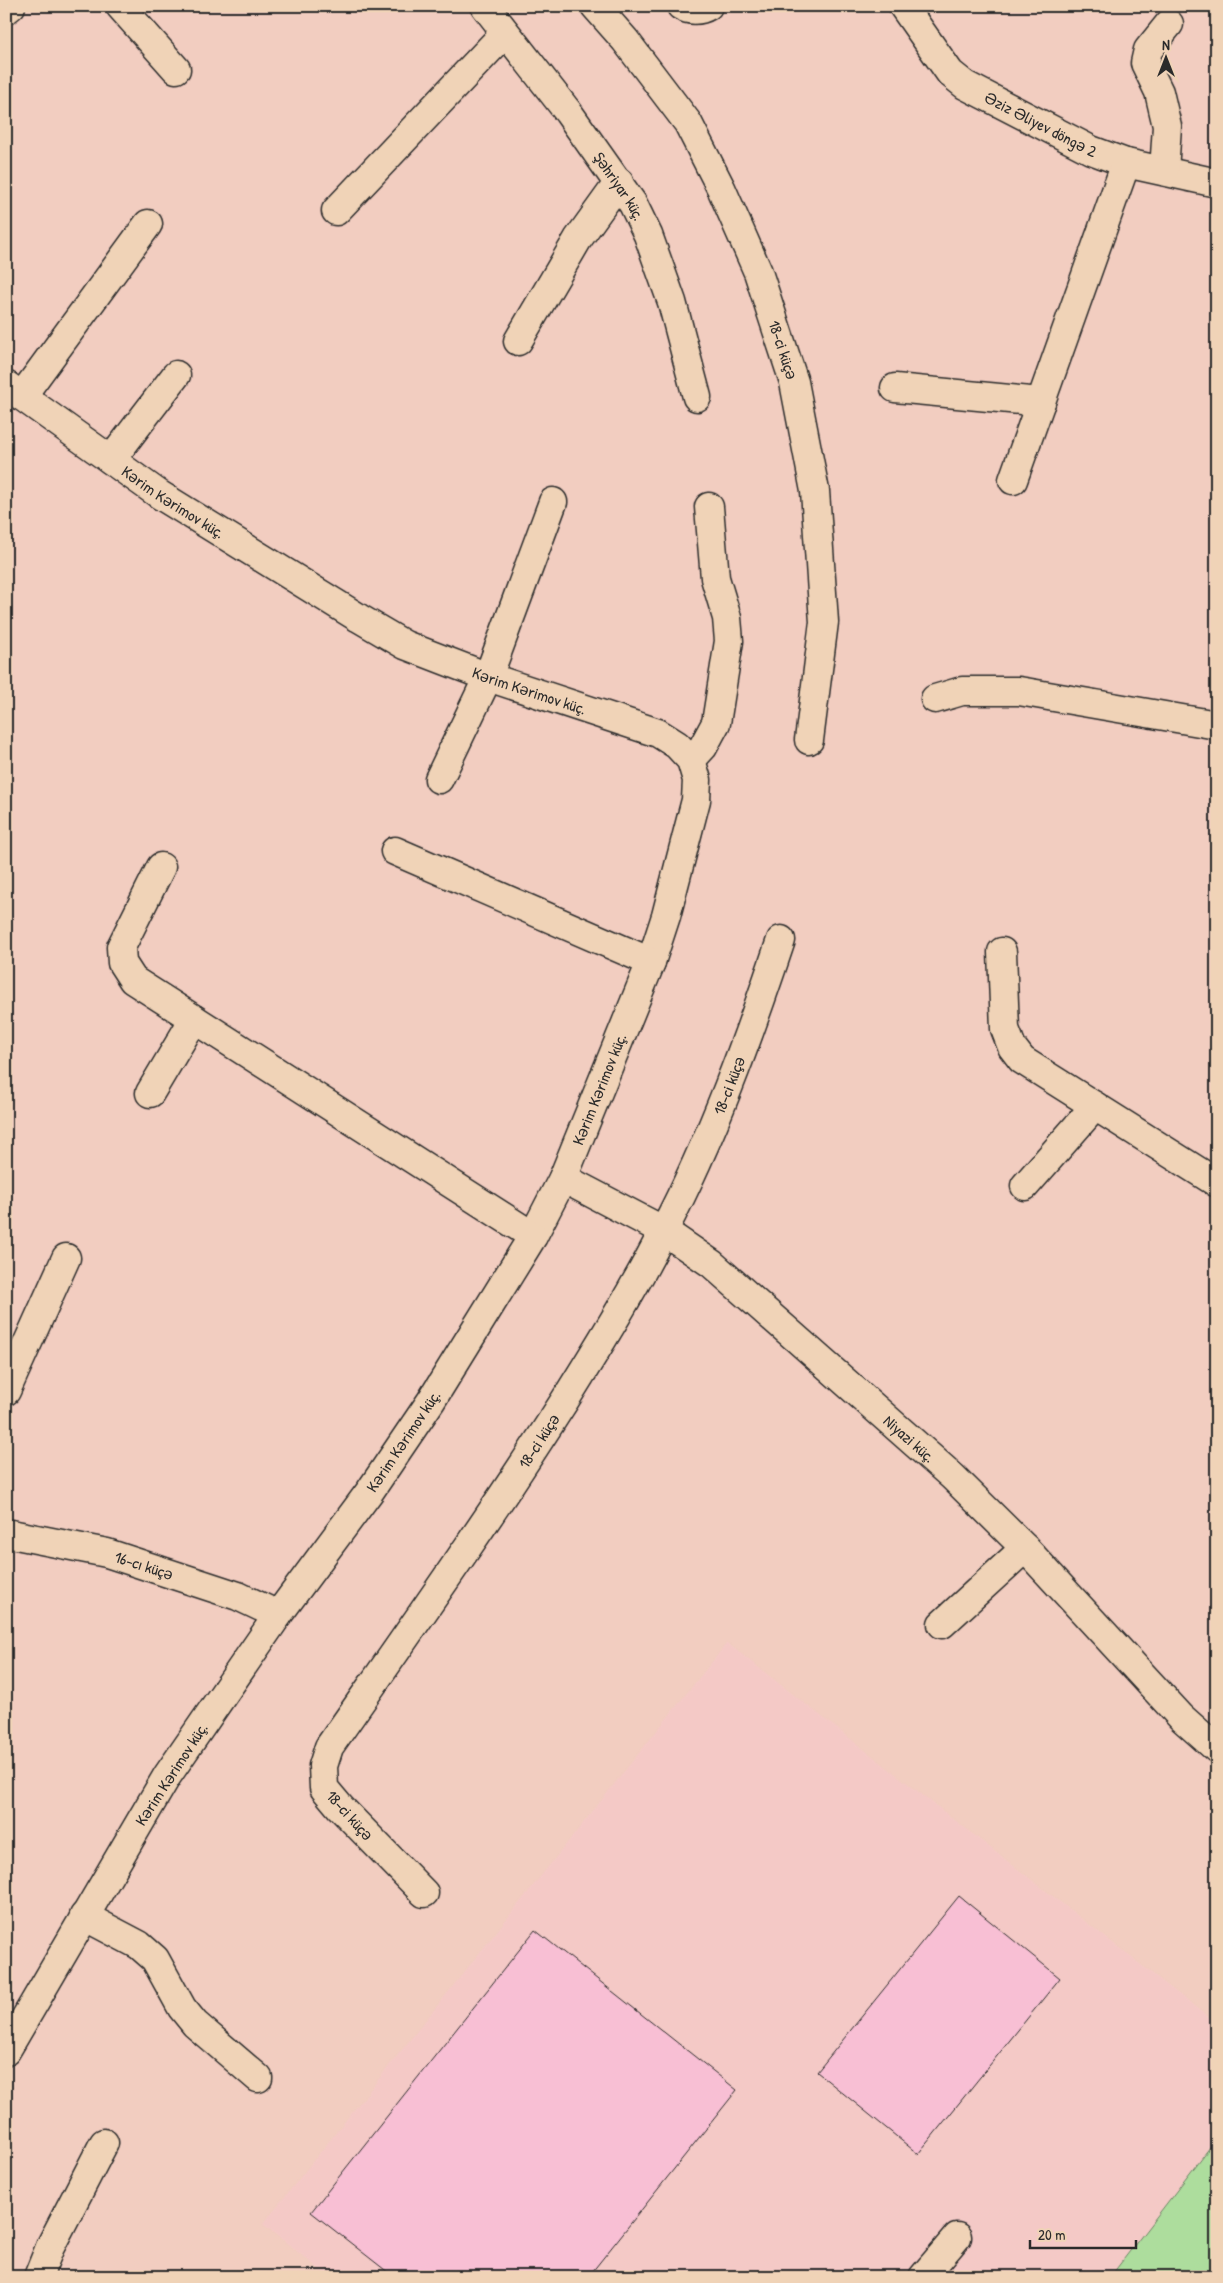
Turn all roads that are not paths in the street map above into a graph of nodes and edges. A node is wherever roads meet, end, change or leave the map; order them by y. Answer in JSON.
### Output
{"nodes":[{"id":1,"x":10,"y":6,"type":"edge"},
{"id":2,"x":120,"y":6,"type":"edge"},
{"id":3,"x":485,"y":6,"type":"edge"},
{"id":4,"x":595,"y":6,"type":"edge"},
{"id":5,"x":680,"y":6,"type":"edge"},
{"id":6,"x":708,"y":6,"type":"edge"},
{"id":7,"x":903,"y":6,"type":"edge"},
{"id":8,"x":6,"y":10,"type":"edge"},
{"id":9,"x":1169,"y":24,"type":"dead end"},
{"id":10,"x":505,"y":33,"type":"junction"},
{"id":11,"x":176,"y":69,"type":"dead end"},
{"id":12,"x":1126,"y":164,"type":"junction"},
{"id":13,"x":1164,"y":171,"type":"junction"},
{"id":14,"x":619,"y":182,"type":"junction"},
{"id":15,"x":1217,"y":183,"type":"edge"},
{"id":16,"x":336,"y":211,"type":"dead end"},
{"id":17,"x":148,"y":224,"type":"dead end"},
{"id":18,"x":518,"y":341,"type":"dead end"},
{"id":19,"x":176,"y":375,"type":"dead end"},
{"id":20,"x":894,"y":388,"type":"dead end"},
{"id":21,"x":14,"y":390,"type":"edge"},
{"id":22,"x":697,"y":397,"type":"dead end"},
{"id":23,"x":1041,"y":402,"type":"junction"},
{"id":24,"x":111,"y":460,"type":"junction"},
{"id":25,"x":1013,"y":480,"type":"dead end"},
{"id":26,"x":553,"y":502,"type":"dead end"},
{"id":27,"x":709,"y":507,"type":"dead end"},
{"id":28,"x":488,"y":677,"type":"junction"},
{"id":29,"x":936,"y":699,"type":"dead end"},
{"id":30,"x":1217,"y":725,"type":"edge"},
{"id":31,"x":809,"y":740,"type":"dead end"},
{"id":32,"x":691,"y":760,"type":"junction"},
{"id":33,"x":439,"y":779,"type":"dead end"},
{"id":34,"x":396,"y":851,"type":"dead end"},
{"id":35,"x":161,"y":868,"type":"dead end"},
{"id":36,"x":781,"y":940,"type":"dead end"},
{"id":37,"x":1002,"y":952,"type":"dead end"},
{"id":38,"x":651,"y":962,"type":"junction"},
{"id":39,"x":194,"y":1019,"type":"junction"},
{"id":40,"x":150,"y":1094,"type":"dead end"},
{"id":41,"x":1095,"y":1106,"type":"junction"},
{"id":42,"x":563,"y":1178,"type":"junction"},
{"id":43,"x":1217,"y":1183,"type":"edge"},
{"id":44,"x":1025,"y":1186,"type":"dead end"},
{"id":45,"x":664,"y":1231,"type":"junction"},
{"id":46,"x":533,"y":1236,"type":"junction"},
{"id":47,"x":66,"y":1258,"type":"dead end"},
{"id":48,"x":6,"y":1391,"type":"edge"},
{"id":49,"x":6,"y":1533,"type":"edge"},
{"id":50,"x":1025,"y":1548,"type":"junction"},
{"id":51,"x":278,"y":1615,"type":"junction"},
{"id":52,"x":942,"y":1624,"type":"dead end"},
{"id":53,"x":1217,"y":1749,"type":"edge"},
{"id":54,"x":424,"y":1893,"type":"dead end"},
{"id":55,"x":84,"y":1916,"type":"junction"},
{"id":56,"x":6,"y":2051,"type":"edge"},
{"id":57,"x":258,"y":2078,"type":"dead end"},
{"id":58,"x":104,"y":2143,"type":"dead end"},
{"id":59,"x":957,"y":2236,"type":"dead end"},
{"id":60,"x":38,"y":2277,"type":"edge"},
{"id":61,"x":923,"y":2277,"type":"edge"}],
"edges":[{"from":1,"to":8,"type":"street"},
{"from":2,"to":11,"type":"street"},
{"from":3,"to":10,"type":"street","name":"Şəhriyar küç."},
{"from":4,"to":31,"type":"street","name":"18-ci küçə"},
{"from":5,"to":6,"type":"street"},
{"from":7,"to":12,"type":"street","name":"Əziz Əliyev döngə 2"},
{"from":9,"to":13,"type":"street"},
{"from":10,"to":14,"type":"street","name":"Şəhriyar küç."},
{"from":10,"to":16,"type":"street"},
{"from":12,"to":13,"type":"street","name":"Əziz Əliyev döngə 2"},
{"from":12,"to":23,"type":"street"},
{"from":13,"to":15,"type":"street","name":"Əziz Əliyev döngə 2"},
{"from":14,"to":18,"type":"street"},
{"from":14,"to":22,"type":"street","name":"Şəhriyar küç."},
{"from":17,"to":21,"type":"street"},
{"from":19,"to":24,"type":"street"},
{"from":20,"to":23,"type":"street"},
{"from":21,"to":24,"type":"street","name":"Kərim Kərimov küç."},
{"from":23,"to":25,"type":"street"},
{"from":24,"to":28,"type":"street","name":"Kərim Kərimov küç."},
{"from":26,"to":28,"type":"street"},
{"from":27,"to":32,"type":"street"},
{"from":28,"to":32,"type":"street","name":"Kərim Kərimov küç."},
{"from":28,"to":33,"type":"street"},
{"from":29,"to":30,"type":"street"},
{"from":32,"to":38,"type":"street","name":"Kərim Kərimov küç."},
{"from":34,"to":38,"type":"street"},
{"from":35,"to":39,"type":"street"},
{"from":36,"to":45,"type":"street","name":"18-ci küçə"},
{"from":37,"to":41,"type":"street"},
{"from":38,"to":42,"type":"street","name":"Kərim Kərimov küç."},
{"from":39,"to":40,"type":"street"},
{"from":39,"to":46,"type":"street"},
{"from":41,"to":43,"type":"street"},
{"from":41,"to":44,"type":"street"},
{"from":42,"to":45,"type":"street","name":"Niyazi küç."},
{"from":42,"to":46,"type":"street","name":"Kərim Kərimov küç."},
{"from":45,"to":50,"type":"street","name":"Niyazi küç."},
{"from":45,"to":54,"type":"street","name":"18-ci küçə"},
{"from":46,"to":51,"type":"street","name":"Kərim Kərimov küç."},
{"from":47,"to":48,"type":"street"},
{"from":49,"to":51,"type":"street","name":"16-cı küçə"},
{"from":50,"to":52,"type":"street"},
{"from":50,"to":53,"type":"street","name":"Niyazi küç."},
{"from":51,"to":55,"type":"street","name":"Kərim Kərimov küç."},
{"from":55,"to":56,"type":"street","name":"Kərim Kərimov küç."},
{"from":55,"to":57,"type":"street"},
{"from":58,"to":60,"type":"street"},
{"from":59,"to":61,"type":"street"}]}
